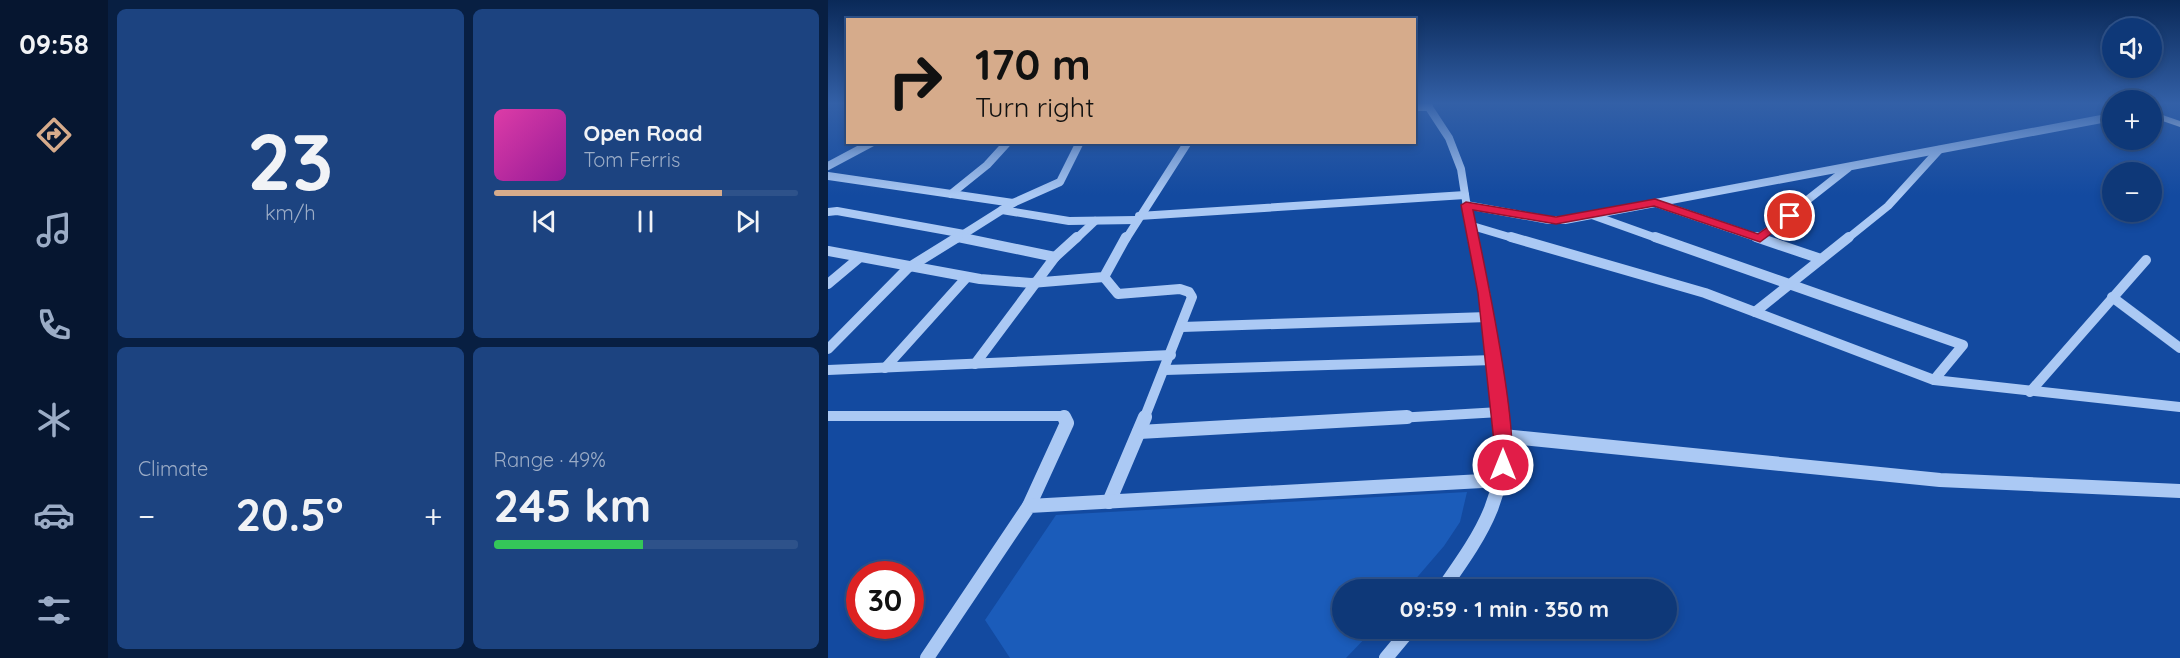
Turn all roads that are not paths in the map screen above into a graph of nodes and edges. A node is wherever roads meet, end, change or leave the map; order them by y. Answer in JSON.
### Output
{"nodes":[{"id":1,"x":1444,"y":134,"type":"edge"},
{"id":2,"x":2024,"y":134,"type":"edge"},
{"id":3,"x":869,"y":144,"type":"edge"},
{"id":4,"x":1006,"y":144,"type":"edge"},
{"id":5,"x":1079,"y":144,"type":"edge"},
{"id":6,"x":1186,"y":144,"type":"edge"},
{"id":7,"x":1939,"y":150,"type":"junction"},
{"id":8,"x":828,"y":166,"type":"edge"},
{"id":9,"x":1849,"y":167,"type":"junction"},
{"id":10,"x":828,"y":176,"type":"edge"},
{"id":11,"x":951,"y":194,"type":"junction"},
{"id":12,"x":1465,"y":200,"type":"junction"},
{"id":13,"x":1655,"y":202,"type":"junction"},
{"id":14,"x":1012,"y":203,"type":"junction"},
{"id":15,"x":1002,"y":210,"type":"junction"},
{"id":16,"x":828,"y":212,"type":"edge"},
{"id":17,"x":1592,"y":215,"type":"junction"},
{"id":18,"x":1138,"y":218,"type":"junction"},
{"id":19,"x":1095,"y":221,"type":"junction"},
{"id":20,"x":1469,"y":225,"type":"junction"},
{"id":21,"x":961,"y":236,"type":"junction"},
{"id":22,"x":1760,"y":238,"type":"junction"},
{"id":23,"x":829,"y":252,"type":"edge"},
{"id":24,"x":1055,"y":257,"type":"junction"},
{"id":25,"x":859,"y":258,"type":"junction"},
{"id":26,"x":1821,"y":259,"type":"junction"},
{"id":27,"x":2146,"y":260,"type":"dead end"},
{"id":28,"x":908,"y":268,"type":"junction"},
{"id":29,"x":967,"y":277,"type":"junction"},
{"id":30,"x":1104,"y":278,"type":"junction"},
{"id":31,"x":1035,"y":283,"type":"junction"},
{"id":32,"x":828,"y":284,"type":"edge"},
{"id":33,"x":1790,"y":284,"type":"junction"},
{"id":34,"x":2112,"y":297,"type":"junction"},
{"id":35,"x":1755,"y":312,"type":"junction"},
{"id":36,"x":1488,"y":317,"type":"junction"},
{"id":37,"x":1182,"y":327,"type":"junction"},
{"id":38,"x":2180,"y":348,"type":"edge"},
{"id":39,"x":828,"y":350,"type":"edge"},
{"id":40,"x":1171,"y":355,"type":"junction"},
{"id":41,"x":1494,"y":360,"type":"junction"},
{"id":42,"x":975,"y":364,"type":"junction"},
{"id":43,"x":885,"y":368,"type":"junction"},
{"id":44,"x":828,"y":370,"type":"edge"},
{"id":45,"x":1165,"y":370,"type":"junction"},
{"id":46,"x":1934,"y":380,"type":"junction"},
{"id":47,"x":2030,"y":392,"type":"junction"},
{"id":48,"x":2180,"y":406,"type":"edge"},
{"id":49,"x":1500,"y":412,"type":"junction"},
{"id":50,"x":828,"y":416,"type":"edge"},
{"id":51,"x":1139,"y":432,"type":"junction"},
{"id":52,"x":1503,"y":436,"type":"junction"},
{"id":53,"x":1500,"y":480,"type":"junction"},
{"id":54,"x":2180,"y":491,"type":"edge"},
{"id":55,"x":1109,"y":501,"type":"junction"},
{"id":56,"x":1029,"y":506,"type":"junction"},
{"id":57,"x":1450,"y":579,"type":"edge"},
{"id":58,"x":1402,"y":639,"type":"edge"},
{"id":59,"x":927,"y":658,"type":"edge"},
{"id":60,"x":1386,"y":658,"type":"edge"}],
"edges":[{"from":1,"to":12,"type":"street"},
{"from":2,"to":7,"type":"street"},
{"from":3,"to":8,"type":"street"},
{"from":4,"to":11,"type":"street"},
{"from":5,"to":14,"type":"street"},
{"from":6,"to":18,"type":"street"},
{"from":7,"to":9,"type":"street"},
{"from":7,"to":26,"type":"street"},
{"from":9,"to":13,"type":"street"},
{"from":9,"to":22,"type":"street"},
{"from":10,"to":11,"type":"street"},
{"from":11,"to":14,"type":"street"},
{"from":12,"to":17,"type":"street"},
{"from":12,"to":18,"type":"street"},
{"from":12,"to":20,"type":"street"},
{"from":13,"to":17,"type":"street"},
{"from":13,"to":22,"type":"street"},
{"from":14,"to":15,"type":"street"},
{"from":15,"to":19,"type":"street"},
{"from":15,"to":21,"type":"street"},
{"from":16,"to":21,"type":"street"},
{"from":17,"to":33,"type":"street"},
{"from":18,"to":19,"type":"street"},
{"from":18,"to":30,"type":"street"},
{"from":19,"to":24,"type":"street"},
{"from":20,"to":35,"type":"street"},
{"from":20,"to":36,"type":"street"},
{"from":21,"to":24,"type":"street"},
{"from":21,"to":28,"type":"street"},
{"from":22,"to":26,"type":"street"},
{"from":23,"to":25,"type":"street"},
{"from":24,"to":31,"type":"street"},
{"from":25,"to":28,"type":"street"},
{"from":25,"to":32,"type":"street"},
{"from":26,"to":33,"type":"street"},
{"from":27,"to":34,"type":"street"},
{"from":28,"to":29,"type":"street"},
{"from":28,"to":39,"type":"street"},
{"from":29,"to":31,"type":"street"},
{"from":29,"to":43,"type":"street"},
{"from":30,"to":31,"type":"street"},
{"from":30,"to":37,"type":"street"},
{"from":31,"to":42,"type":"street"},
{"from":33,"to":35,"type":"street"},
{"from":33,"to":46,"type":"street"},
{"from":34,"to":38,"type":"street"},
{"from":34,"to":47,"type":"street"},
{"from":35,"to":46,"type":"street"},
{"from":36,"to":37,"type":"street"},
{"from":36,"to":41,"type":"street"},
{"from":37,"to":40,"type":"street"},
{"from":40,"to":42,"type":"street"},
{"from":40,"to":45,"type":"street"},
{"from":41,"to":45,"type":"street"},
{"from":41,"to":49,"type":"street"},
{"from":42,"to":43,"type":"street"},
{"from":43,"to":44,"type":"street"},
{"from":45,"to":51,"type":"street"},
{"from":46,"to":47,"type":"street"},
{"from":47,"to":48,"type":"street"},
{"from":49,"to":51,"type":"street"},
{"from":49,"to":52,"type":"street"},
{"from":50,"to":56,"type":"street"},
{"from":51,"to":55,"type":"street"},
{"from":52,"to":53,"type":"street"},
{"from":52,"to":54,"type":"street"},
{"from":53,"to":55,"type":"street"},
{"from":53,"to":57,"type":"street"},
{"from":55,"to":56,"type":"street"},
{"from":56,"to":59,"type":"street"},
{"from":58,"to":60,"type":"street"}]}
